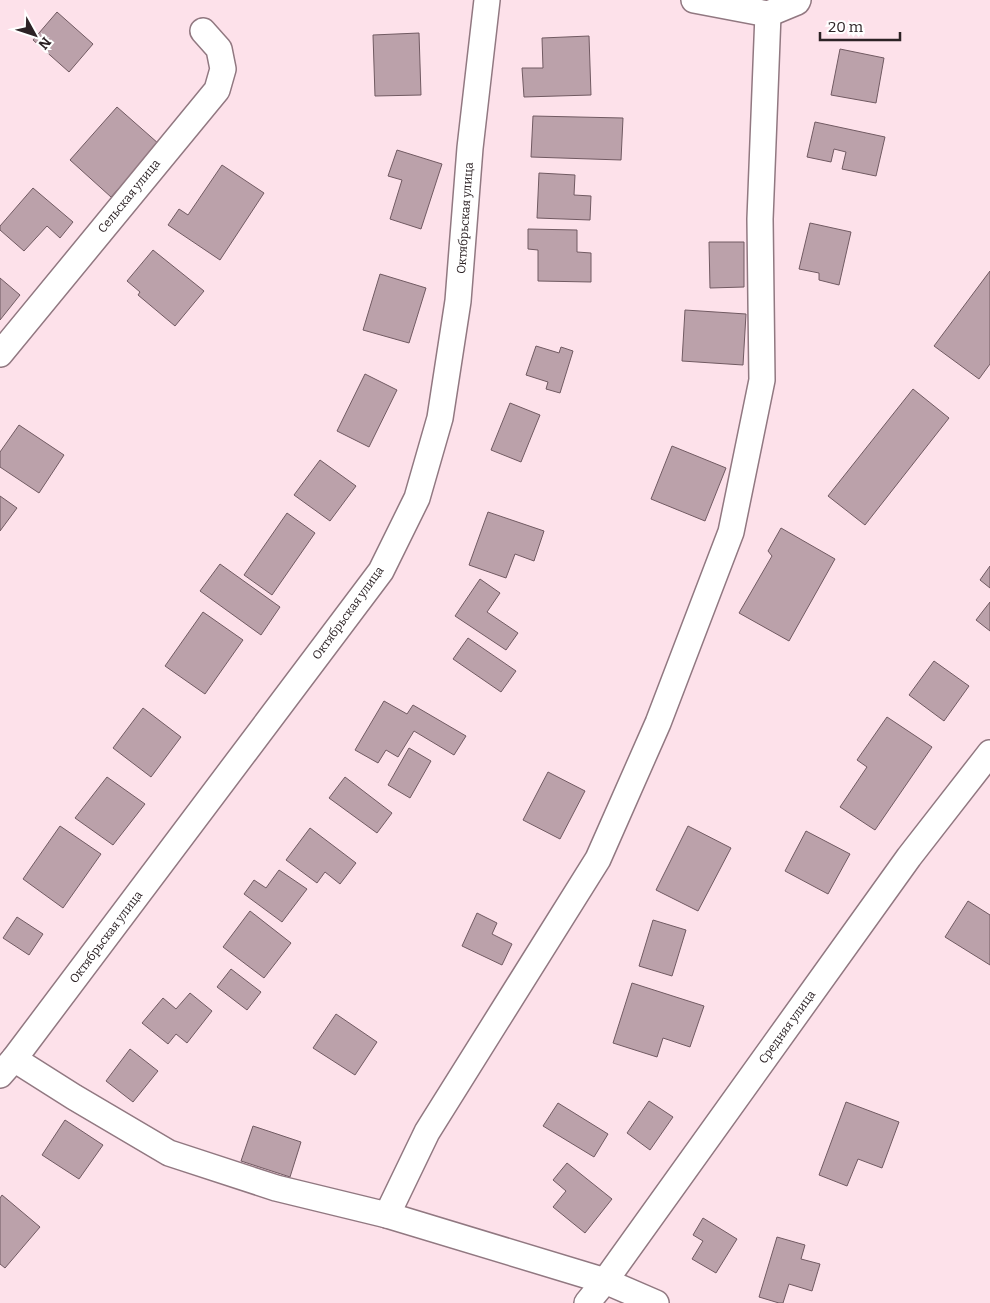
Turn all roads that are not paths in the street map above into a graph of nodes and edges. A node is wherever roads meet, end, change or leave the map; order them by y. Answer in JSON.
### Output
{"nodes":[{"id":1,"x":487,"y":0,"type":"edge"},
{"id":2,"x":694,"y":0,"type":"edge"},
{"id":3,"x":798,"y":0,"type":"edge"},
{"id":4,"x":768,"y":14,"type":"junction"},
{"id":5,"x":203,"y":31,"type":"dead end"},
{"id":6,"x":0,"y":354,"type":"edge"},
{"id":7,"x":990,"y":754,"type":"edge"},
{"id":8,"x":7,"y":1067,"type":"edge"},
{"id":9,"x":387,"y":1215,"type":"junction"},
{"id":10,"x":605,"y":1280,"type":"junction"},
{"id":11,"x":587,"y":1303,"type":"edge"},
{"id":12,"x":656,"y":1303,"type":"edge"}],
"edges":[{"from":1,"to":8,"type":"street","name":"Октябрьская улица"},
{"from":2,"to":4,"type":"street"},
{"from":3,"to":4,"type":"street"},
{"from":4,"to":9,"type":"street"},
{"from":5,"to":6,"type":"street","name":"Сельская улица"},
{"from":7,"to":10,"type":"street","name":"Средняя улица"},
{"from":8,"to":9,"type":"street"},
{"from":9,"to":10,"type":"street"},
{"from":10,"to":11,"type":"street","name":"Средняя улица"},
{"from":10,"to":12,"type":"street"}]}
